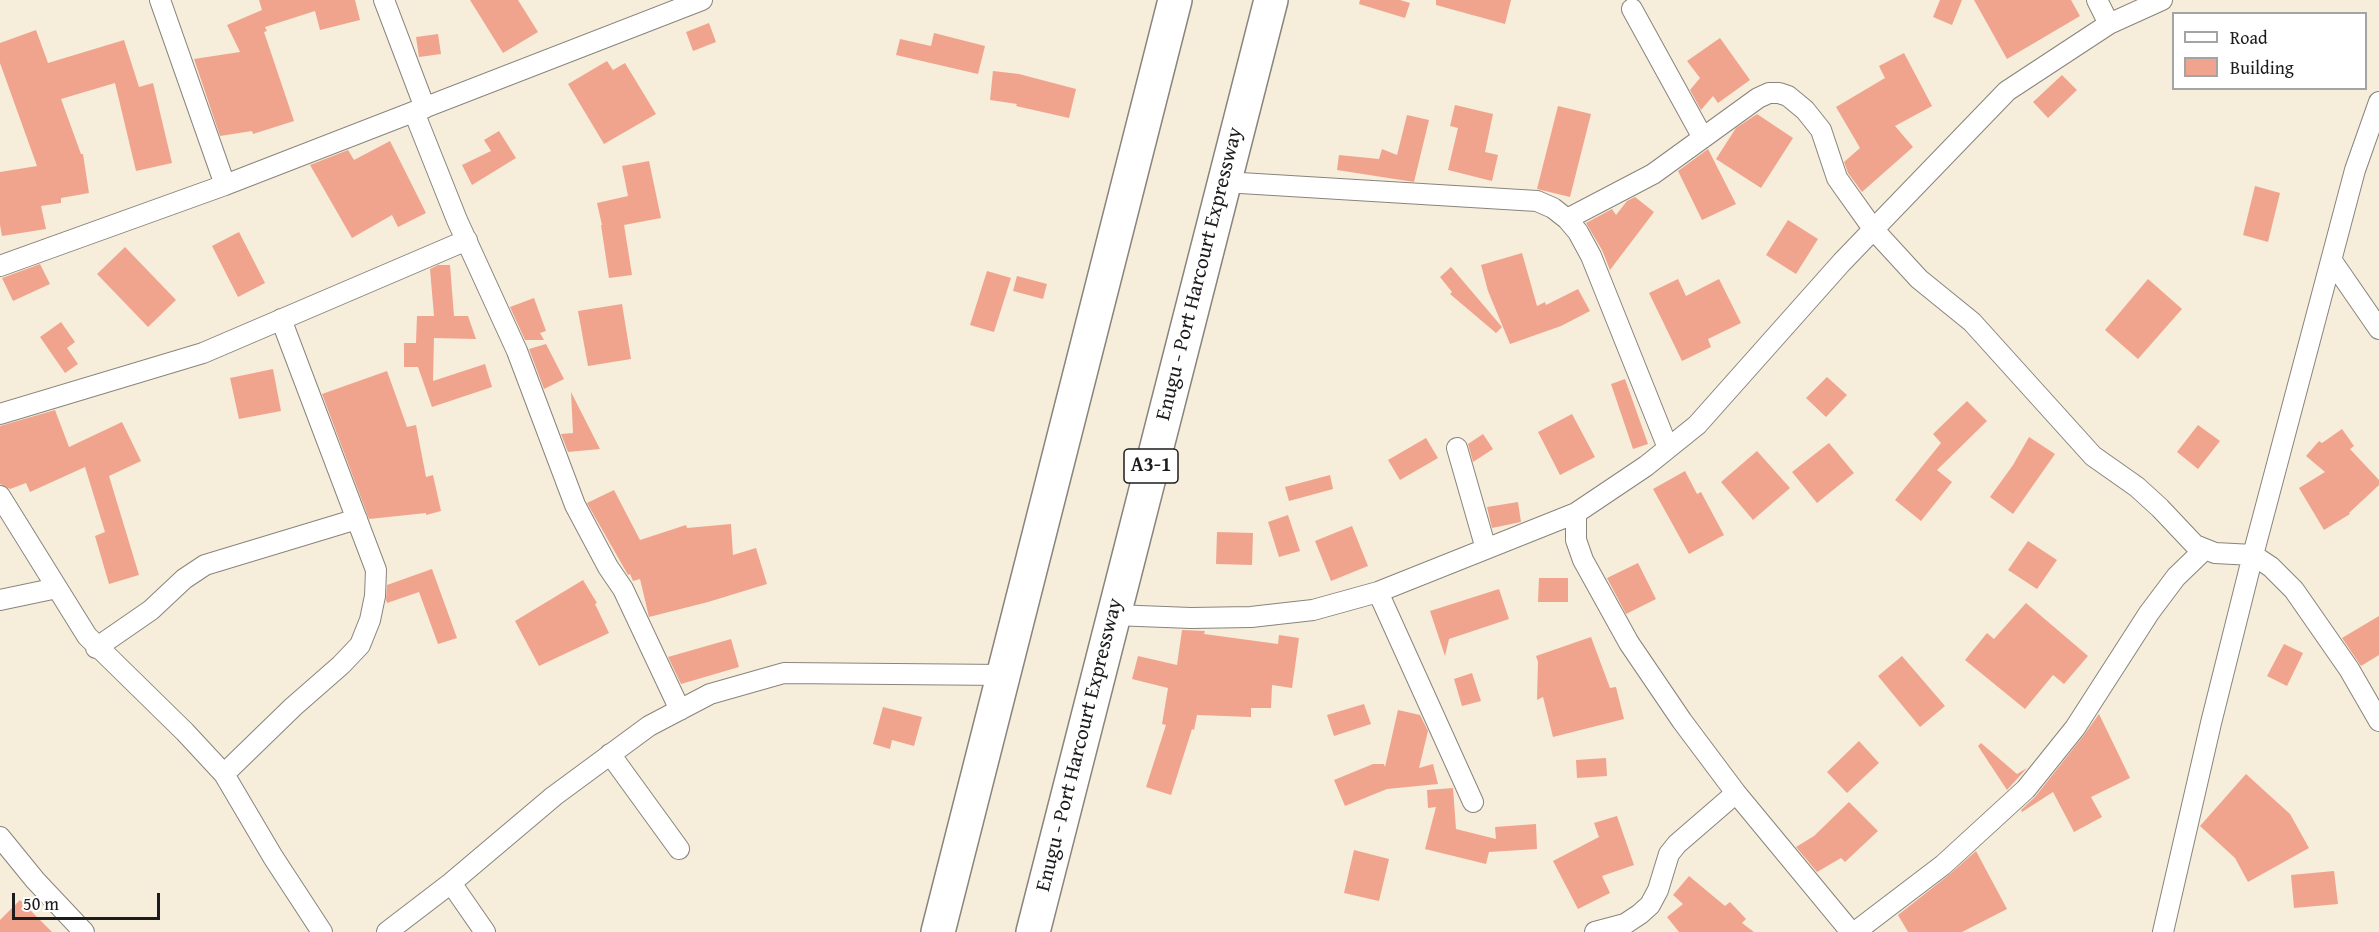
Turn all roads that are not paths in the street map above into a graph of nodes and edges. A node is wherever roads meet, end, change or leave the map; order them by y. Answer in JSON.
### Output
{"nodes":[{"id":1,"x":160,"y":0,"type":"edge"},
{"id":2,"x":384,"y":0,"type":"edge"},
{"id":3,"x":702,"y":0,"type":"edge"},
{"id":4,"x":1175,"y":0,"type":"edge"},
{"id":5,"x":1271,"y":0,"type":"edge"},
{"id":6,"x":2097,"y":0,"type":"edge"},
{"id":7,"x":2162,"y":0,"type":"edge"},
{"id":8,"x":661,"y":8,"type":"edge"},
{"id":9,"x":1632,"y":9,"type":"dead end"},
{"id":10,"x":2109,"y":24,"type":"junction"},
{"id":11,"x":2379,"y":102,"type":"edge"},
{"id":12,"x":420,"y":110,"type":"junction"},
{"id":13,"x":1703,"y":138,"type":"junction"},
{"id":14,"x":1224,"y":182,"type":"junction"},
{"id":15,"x":225,"y":186,"type":"junction"},
{"id":16,"x":1567,"y":219,"type":"junction"},
{"id":17,"x":1874,"y":230,"type":"junction"},
{"id":18,"x":466,"y":240,"type":"junction"},
{"id":19,"x":2332,"y":261,"type":"junction"},
{"id":20,"x":0,"y":266,"type":"edge"},
{"id":21,"x":281,"y":319,"type":"junction"},
{"id":22,"x":2379,"y":329,"type":"edge"},
{"id":23,"x":0,"y":414,"type":"edge"},
{"id":24,"x":1456,"y":448,"type":"dead end"},
{"id":25,"x":1668,"y":448,"type":"junction"},
{"id":26,"x":0,"y":496,"type":"edge"},
{"id":27,"x":1576,"y":513,"type":"junction"},
{"id":28,"x":357,"y":519,"type":"junction"},
{"id":29,"x":1486,"y":549,"type":"junction"},
{"id":30,"x":2204,"y":550,"type":"junction"},
{"id":31,"x":2253,"y":555,"type":"junction"},
{"id":32,"x":57,"y":588,"type":"junction"},
{"id":33,"x":1378,"y":592,"type":"junction"},
{"id":34,"x":0,"y":600,"type":"edge"},
{"id":35,"x":1113,"y":615,"type":"junction"},
{"id":36,"x":96,"y":648,"type":"junction"},
{"id":37,"x":1004,"y":675,"type":"junction"},
{"id":38,"x":680,"y":710,"type":"junction"},
{"id":39,"x":2379,"y":721,"type":"edge"},
{"id":40,"x":610,"y":754,"type":"junction"},
{"id":41,"x":224,"y":774,"type":"junction"},
{"id":42,"x":1736,"y":793,"type":"junction"},
{"id":43,"x":1473,"y":802,"type":"dead end"},
{"id":44,"x":0,"y":837,"type":"edge"},
{"id":45,"x":679,"y":849,"type":"dead end"},
{"id":46,"x":451,"y":883,"type":"junction"},
{"id":47,"x":84,"y":932,"type":"edge"},
{"id":48,"x":322,"y":932,"type":"edge"},
{"id":49,"x":387,"y":932,"type":"edge"},
{"id":50,"x":485,"y":932,"type":"edge"},
{"id":51,"x":938,"y":932,"type":"edge"},
{"id":52,"x":1033,"y":932,"type":"edge"},
{"id":53,"x":1595,"y":932,"type":"edge"},
{"id":54,"x":1851,"y":932,"type":"edge"},
{"id":55,"x":1855,"y":932,"type":"edge"},
{"id":56,"x":2163,"y":932,"type":"edge"}],
"edges":[{"from":1,"to":15,"type":"street"},
{"from":2,"to":12,"type":"street"},
{"from":3,"to":8,"type":"street"},
{"from":4,"to":37,"type":"highway"},
{"from":5,"to":14,"type":"highway","name":"Enugu - Port Harcourt Expressway","number":"A3-1"},
{"from":6,"to":10,"type":"street"},
{"from":7,"to":10,"type":"street"},
{"from":8,"to":12,"type":"street"},
{"from":9,"to":13,"type":"street"},
{"from":10,"to":17,"type":"street"},
{"from":11,"to":19,"type":"street"},
{"from":12,"to":15,"type":"street"},
{"from":12,"to":18,"type":"street"},
{"from":13,"to":16,"type":"street"},
{"from":13,"to":17,"type":"street"},
{"from":14,"to":16,"type":"street"},
{"from":14,"to":35,"type":"highway","name":"Enugu - Port Harcourt Expressway","number":"A3-1"},
{"from":15,"to":20,"type":"street"},
{"from":16,"to":25,"type":"street"},
{"from":17,"to":25,"type":"street"},
{"from":17,"to":30,"type":"street"},
{"from":18,"to":21,"type":"street"},
{"from":18,"to":38,"type":"street"},
{"from":19,"to":22,"type":"street"},
{"from":19,"to":31,"type":"street"},
{"from":21,"to":23,"type":"street"},
{"from":21,"to":28,"type":"street"},
{"from":24,"to":29,"type":"street"},
{"from":25,"to":27,"type":"street"},
{"from":26,"to":32,"type":"street"},
{"from":27,"to":29,"type":"street"},
{"from":27,"to":42,"type":"street"},
{"from":28,"to":36,"type":"street"},
{"from":28,"to":41,"type":"street"},
{"from":29,"to":33,"type":"street"},
{"from":30,"to":31,"type":"street"},
{"from":30,"to":55,"type":"street"},
{"from":31,"to":39,"type":"street"},
{"from":31,"to":56,"type":"street"},
{"from":32,"to":34,"type":"street"},
{"from":32,"to":36,"type":"street"},
{"from":33,"to":35,"type":"street"},
{"from":33,"to":43,"type":"street"},
{"from":35,"to":52,"type":"highway","name":"Enugu - Port Harcourt Expressway","number":"A3-1"},
{"from":36,"to":41,"type":"street"},
{"from":37,"to":38,"type":"street"},
{"from":37,"to":51,"type":"highway"},
{"from":38,"to":40,"type":"street"},
{"from":40,"to":45,"type":"street"},
{"from":40,"to":46,"type":"street"},
{"from":41,"to":48,"type":"street"},
{"from":42,"to":53,"type":"street"},
{"from":42,"to":54,"type":"street"},
{"from":44,"to":47,"type":"street"},
{"from":46,"to":49,"type":"street"},
{"from":46,"to":50,"type":"street"}]}
